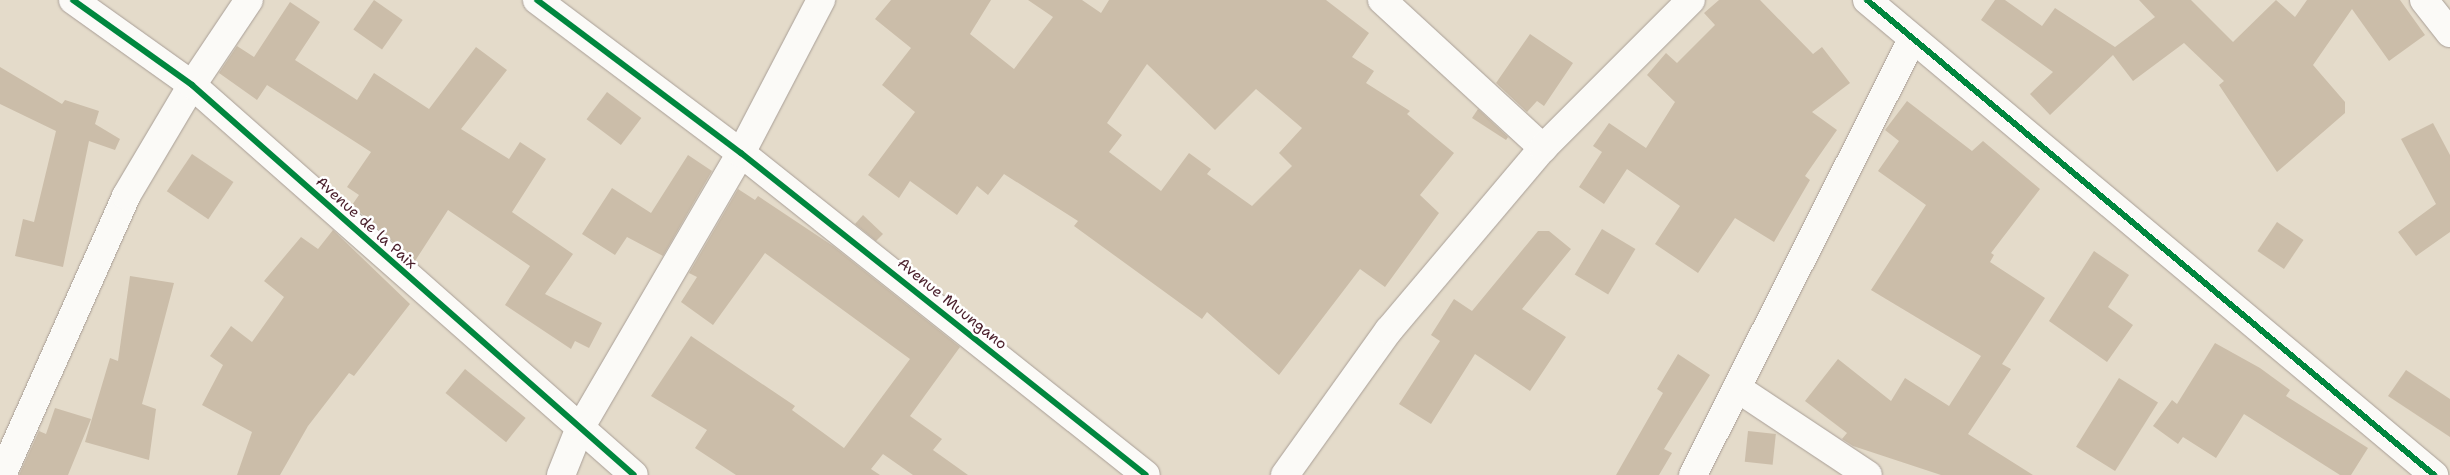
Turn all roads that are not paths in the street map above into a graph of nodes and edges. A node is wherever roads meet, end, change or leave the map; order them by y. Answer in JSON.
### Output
{"nodes":[{"id":1,"x":72,"y":0,"type":"edge"},
{"id":2,"x":249,"y":0,"type":"edge"},
{"id":3,"x":537,"y":0,"type":"edge"},
{"id":4,"x":821,"y":0,"type":"edge"},
{"id":5,"x":1382,"y":0,"type":"edge"},
{"id":6,"x":1691,"y":0,"type":"edge"},
{"id":7,"x":1867,"y":0,"type":"edge"},
{"id":8,"x":2424,"y":0,"type":"edge"},
{"id":9,"x":2450,"y":33,"type":"edge"},
{"id":10,"x":1911,"y":41,"type":"junction"},
{"id":11,"x":192,"y":85,"type":"junction"},
{"id":12,"x":1544,"y":148,"type":"junction"},
{"id":13,"x":742,"y":153,"type":"junction"},
{"id":14,"x":1737,"y":388,"type":"junction"},
{"id":15,"x":579,"y":430,"type":"junction"},
{"id":16,"x":2,"y":475,"type":"edge"},
{"id":17,"x":561,"y":475,"type":"edge"},
{"id":18,"x":634,"y":475,"type":"edge"},
{"id":19,"x":1146,"y":475,"type":"edge"},
{"id":20,"x":1285,"y":475,"type":"edge"},
{"id":21,"x":1693,"y":475,"type":"edge"},
{"id":22,"x":1868,"y":475,"type":"edge"},
{"id":23,"x":2434,"y":475,"type":"edge"}],
"edges":[{"from":1,"to":11,"type":"street","name":"Avenue de la Paix"},
{"from":2,"to":11,"type":"street"},
{"from":3,"to":13,"type":"street","name":"Avenue Muungano"},
{"from":4,"to":13,"type":"street"},
{"from":5,"to":12,"type":"street"},
{"from":6,"to":12,"type":"street"},
{"from":7,"to":10,"type":"street"},
{"from":8,"to":9,"type":"street"},
{"from":10,"to":14,"type":"street"},
{"from":10,"to":23,"type":"street"},
{"from":11,"to":15,"type":"street","name":"Avenue de la Paix"},
{"from":11,"to":16,"type":"street"},
{"from":12,"to":20,"type":"street"},
{"from":13,"to":15,"type":"street"},
{"from":13,"to":19,"type":"street","name":"Avenue Muungano"},
{"from":14,"to":21,"type":"street"},
{"from":14,"to":22,"type":"street"},
{"from":15,"to":17,"type":"street"},
{"from":15,"to":18,"type":"street","name":"Avenue de la Paix"}]}
